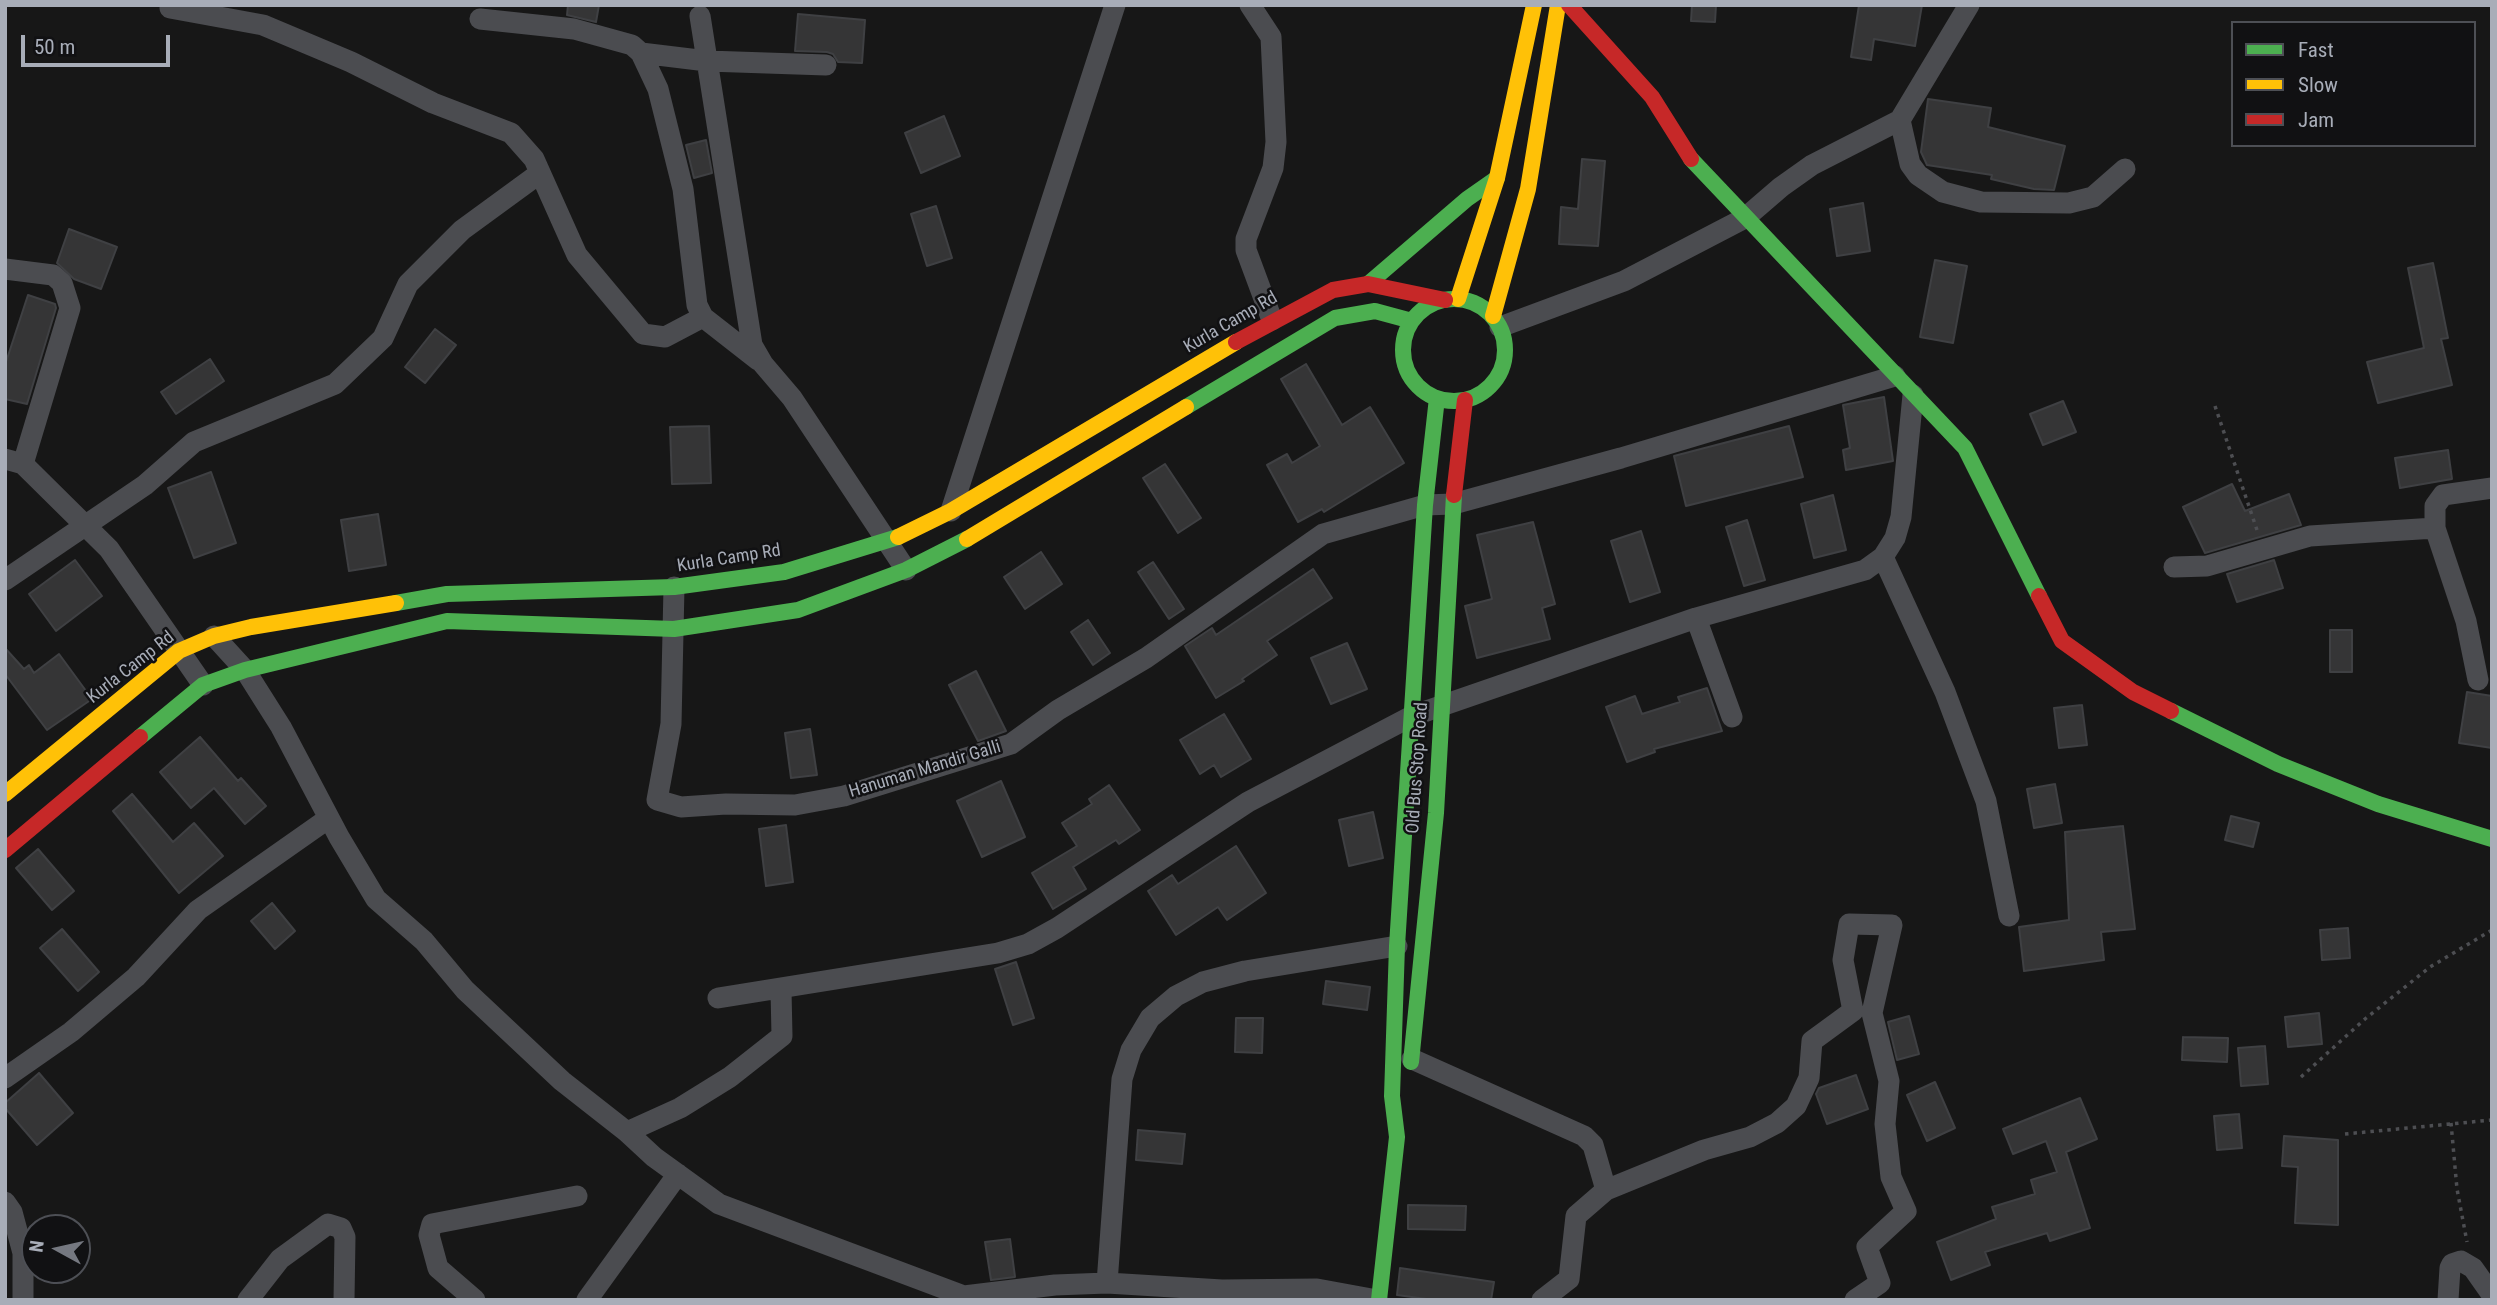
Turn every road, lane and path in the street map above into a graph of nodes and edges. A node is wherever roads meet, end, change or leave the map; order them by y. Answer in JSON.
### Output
{"nodes":[{"id":1,"x":1115,"y":5,"type":"edge"},
{"id":2,"x":1250,"y":5,"type":"edge"},
{"id":3,"x":1534,"y":5,"type":"edge"},
{"id":4,"x":1558,"y":5,"type":"edge"},
{"id":5,"x":1569,"y":5,"type":"edge"},
{"id":6,"x":1969,"y":5,"type":"edge"},
{"id":7,"x":170,"y":8,"type":"dead end"},
{"id":8,"x":699,"y":16,"type":"dead end"},
{"id":9,"x":480,"y":19,"type":"dead end"},
{"id":10,"x":641,"y":53,"type":"junction"},
{"id":11,"x":707,"y":61,"type":"junction"},
{"id":12,"x":827,"y":65,"type":"dead end"},
{"id":13,"x":1900,"y":120,"type":"junction"},
{"id":14,"x":2125,"y":169,"type":"dead end"},
{"id":15,"x":540,"y":173,"type":"junction"},
{"id":16,"x":1497,"y":178,"type":"junction"},
{"id":17,"x":1745,"y":218,"type":"junction"},
{"id":18,"x":5,"y":269,"type":"edge"},
{"id":19,"x":1368,"y":284,"type":"junction"},
{"id":20,"x":1451,"y":299,"type":"junction"},
{"id":21,"x":703,"y":317,"type":"junction"},
{"id":22,"x":1272,"y":320,"type":"junction"},
{"id":23,"x":1412,"y":321,"type":"junction"},
{"id":24,"x":1496,"y":322,"type":"junction"},
{"id":25,"x":763,"y":364,"type":"junction"},
{"id":26,"x":1895,"y":376,"type":"junction"},
{"id":27,"x":1437,"y":398,"type":"junction"},
{"id":28,"x":1465,"y":400,"type":"junction"},
{"id":29,"x":1921,"y":402,"type":"junction"},
{"id":30,"x":2215,"y":406,"type":"dead end"},
{"id":31,"x":14,"y":462,"type":"edge"},
{"id":32,"x":2492,"y":488,"type":"edge"},
{"id":33,"x":1453,"y":504,"type":"junction"},
{"id":34,"x":1425,"y":505,"type":"junction"},
{"id":35,"x":951,"y":511,"type":"junction"},
{"id":36,"x":84,"y":527,"type":"junction"},
{"id":37,"x":2435,"y":528,"type":"junction"},
{"id":38,"x":889,"y":542,"type":"junction"},
{"id":39,"x":2264,"y":548,"type":"junction"},
{"id":40,"x":1883,"y":556,"type":"junction"},
{"id":41,"x":2174,"y":566,"type":"dead end"},
{"id":42,"x":906,"y":570,"type":"junction"},
{"id":43,"x":5,"y":580,"type":"edge"},
{"id":44,"x":674,"y":587,"type":"junction"},
{"id":45,"x":1696,"y":618,"type":"junction"},
{"id":46,"x":674,"y":629,"type":"junction"},
{"id":47,"x":214,"y":636,"type":"junction"},
{"id":48,"x":179,"y":651,"type":"junction"},
{"id":49,"x":245,"y":670,"type":"junction"},
{"id":50,"x":2478,"y":680,"type":"dead end"},
{"id":51,"x":202,"y":685,"type":"junction"},
{"id":52,"x":1442,"y":707,"type":"junction"},
{"id":53,"x":1412,"y":716,"type":"junction"},
{"id":54,"x":1732,"y":717,"type":"dead end"},
{"id":55,"x":5,"y":794,"type":"edge"},
{"id":56,"x":329,"y":818,"type":"junction"},
{"id":57,"x":2492,"y":839,"type":"edge"},
{"id":58,"x":5,"y":850,"type":"edge"},
{"id":59,"x":1404,"y":878,"type":"junction"},
{"id":60,"x":1427,"y":881,"type":"junction"},
{"id":61,"x":2009,"y":916,"type":"dead end"},
{"id":62,"x":2492,"y":930,"type":"edge"},
{"id":63,"x":1397,"y":946,"type":"junction"},
{"id":64,"x":781,"y":990,"type":"junction"},
{"id":65,"x":718,"y":998,"type":"dead end"},
{"id":66,"x":1412,"y":1059,"type":"junction"},
{"id":67,"x":2301,"y":1077,"type":"dead end"},
{"id":68,"x":5,"y":1078,"type":"edge"},
{"id":69,"x":2492,"y":1120,"type":"edge"},
{"id":70,"x":2451,"y":1123,"type":"junction"},
{"id":71,"x":627,"y":1132,"type":"junction"},
{"id":72,"x":2345,"y":1134,"type":"dead end"},
{"id":73,"x":1396,"y":1137,"type":"junction"},
{"id":74,"x":678,"y":1174,"type":"junction"},
{"id":75,"x":1606,"y":1190,"type":"junction"},
{"id":76,"x":577,"y":1196,"type":"dead end"},
{"id":77,"x":5,"y":1202,"type":"edge"},
{"id":78,"x":2473,"y":1268,"type":"junction"},
{"id":79,"x":1107,"y":1283,"type":"junction"},
{"id":80,"x":2448,"y":1295,"type":"edge"},
{"id":81,"x":2492,"y":1295,"type":"edge"},
{"id":82,"x":961,"y":1298,"type":"edge"},
{"id":83,"x":23,"y":1300,"type":"edge"},
{"id":84,"x":248,"y":1300,"type":"edge"},
{"id":85,"x":344,"y":1300,"type":"edge"},
{"id":86,"x":475,"y":1300,"type":"edge"},
{"id":87,"x":587,"y":1300,"type":"edge"},
{"id":88,"x":1378,"y":1300,"type":"edge"},
{"id":89,"x":1542,"y":1300,"type":"edge"},
{"id":90,"x":1855,"y":1300,"type":"edge"}],
"edges":[{"from":1,"to":35,"type":"street"},
{"from":2,"to":22,"type":"street"},
{"from":3,"to":16,"type":"main road"},
{"from":4,"to":24,"type":"main road"},
{"from":5,"to":17,"type":"main road"},
{"from":6,"to":13,"type":"street"},
{"from":7,"to":15,"type":"street"},
{"from":8,"to":11,"type":"street"},
{"from":9,"to":10,"type":"street"},
{"from":10,"to":11,"type":"street"},
{"from":10,"to":21,"type":"street"},
{"from":11,"to":12,"type":"street"},
{"from":11,"to":25,"type":"street"},
{"from":13,"to":14,"type":"street"},
{"from":13,"to":17,"type":"street"},
{"from":15,"to":21,"type":"street"},
{"from":15,"to":36,"type":"street"},
{"from":16,"to":19,"type":"main road"},
{"from":16,"to":20,"type":"main road"},
{"from":17,"to":24,"type":"street"},
{"from":17,"to":26,"type":"main road"},
{"from":18,"to":31,"type":"street"},
{"from":19,"to":20,"type":"main road","name":"Kurla Camp Rd"},
{"from":19,"to":22,"type":"main road","name":"Kurla Camp Rd"},
{"from":20,"to":23,"type":"main road"},
{"from":20,"to":24,"type":"main road","name":"Kurla Camp Rd"},
{"from":21,"to":25,"type":"street"},
{"from":22,"to":35,"type":"main road","name":"Kurla Camp Rd"},
{"from":23,"to":27,"type":"main road"},
{"from":23,"to":42,"type":"main road"},
{"from":24,"to":28,"type":"main road"},
{"from":25,"to":38,"type":"street"},
{"from":26,"to":29,"type":"main road"},
{"from":26,"to":33,"type":"street"},
{"from":27,"to":28,"type":"main road"},
{"from":27,"to":34,"type":"main road","name":"Old Bus Stop Road"},
{"from":28,"to":33,"type":"main road","name":"Old Bus Stop Road"},
{"from":29,"to":40,"type":"street"},
{"from":29,"to":57,"type":"main road"},
{"from":30,"to":39,"type":"path"},
{"from":31,"to":36,"type":"street"},
{"from":32,"to":37,"type":"street"},
{"from":33,"to":34,"type":"street"},
{"from":33,"to":52,"type":"main road","name":"Old Bus Stop Road"},
{"from":34,"to":46,"type":"street","name":"Hanuman Mandir Galli"},
{"from":34,"to":53,"type":"main road","name":"Old Bus Stop Road"},
{"from":35,"to":38,"type":"main road","name":"Kurla Camp Rd"},
{"from":36,"to":43,"type":"street"},
{"from":36,"to":48,"type":"street"},
{"from":37,"to":39,"type":"street"},
{"from":37,"to":50,"type":"street"},
{"from":38,"to":42,"type":"street"},
{"from":38,"to":44,"type":"main road","name":"Kurla Camp Rd"},
{"from":39,"to":41,"type":"street"},
{"from":40,"to":45,"type":"street"},
{"from":40,"to":61,"type":"street"},
{"from":42,"to":46,"type":"main road"},
{"from":44,"to":46,"type":"street","name":"Hanuman Mandir Galli"},
{"from":44,"to":47,"type":"main road","name":"Kurla Camp Rd"},
{"from":45,"to":52,"type":"street"},
{"from":45,"to":54,"type":"street"},
{"from":46,"to":49,"type":"main road"},
{"from":47,"to":48,"type":"main road","name":"Kurla Camp Rd"},
{"from":47,"to":49,"type":"street"},
{"from":48,"to":51,"type":"street"},
{"from":48,"to":55,"type":"main road","name":"Kurla Camp Rd"},
{"from":49,"to":51,"type":"main road"},
{"from":49,"to":56,"type":"street"},
{"from":51,"to":58,"type":"main road"},
{"from":52,"to":53,"type":"street"},
{"from":52,"to":60,"type":"main road","name":"Old Bus Stop Road"},
{"from":53,"to":59,"type":"main road","name":"Old Bus Stop Road"},
{"from":53,"to":64,"type":"street"},
{"from":56,"to":68,"type":"street"},
{"from":56,"to":71,"type":"street"},
{"from":59,"to":60,"type":"main road"},
{"from":59,"to":63,"type":"main road","name":"Old Bus Stop Road"},
{"from":60,"to":66,"type":"main road","name":"Old Bus Stop Road"},
{"from":62,"to":67,"type":"path"},
{"from":63,"to":73,"type":"main road","name":"Old Bus Stop Road"},
{"from":63,"to":79,"type":"street"},
{"from":64,"to":65,"type":"street"},
{"from":64,"to":71,"type":"street"},
{"from":66,"to":73,"type":"main road","name":"Old Bus Stop Road"},
{"from":66,"to":75,"type":"street"},
{"from":69,"to":70,"type":"path"},
{"from":70,"to":72,"type":"path"},
{"from":70,"to":78,"type":"path"},
{"from":71,"to":74,"type":"street"},
{"from":73,"to":88,"type":"main road","name":"Old Bus Stop Road"},
{"from":74,"to":82,"type":"street"},
{"from":74,"to":87,"type":"street"},
{"from":75,"to":89,"type":"street"},
{"from":75,"to":90,"type":"street"},
{"from":76,"to":86,"type":"street"},
{"from":77,"to":83,"type":"street"},
{"from":78,"to":80,"type":"street"},
{"from":78,"to":81,"type":"street"},
{"from":79,"to":82,"type":"street"},
{"from":79,"to":88,"type":"street"},
{"from":84,"to":85,"type":"street"}]}
